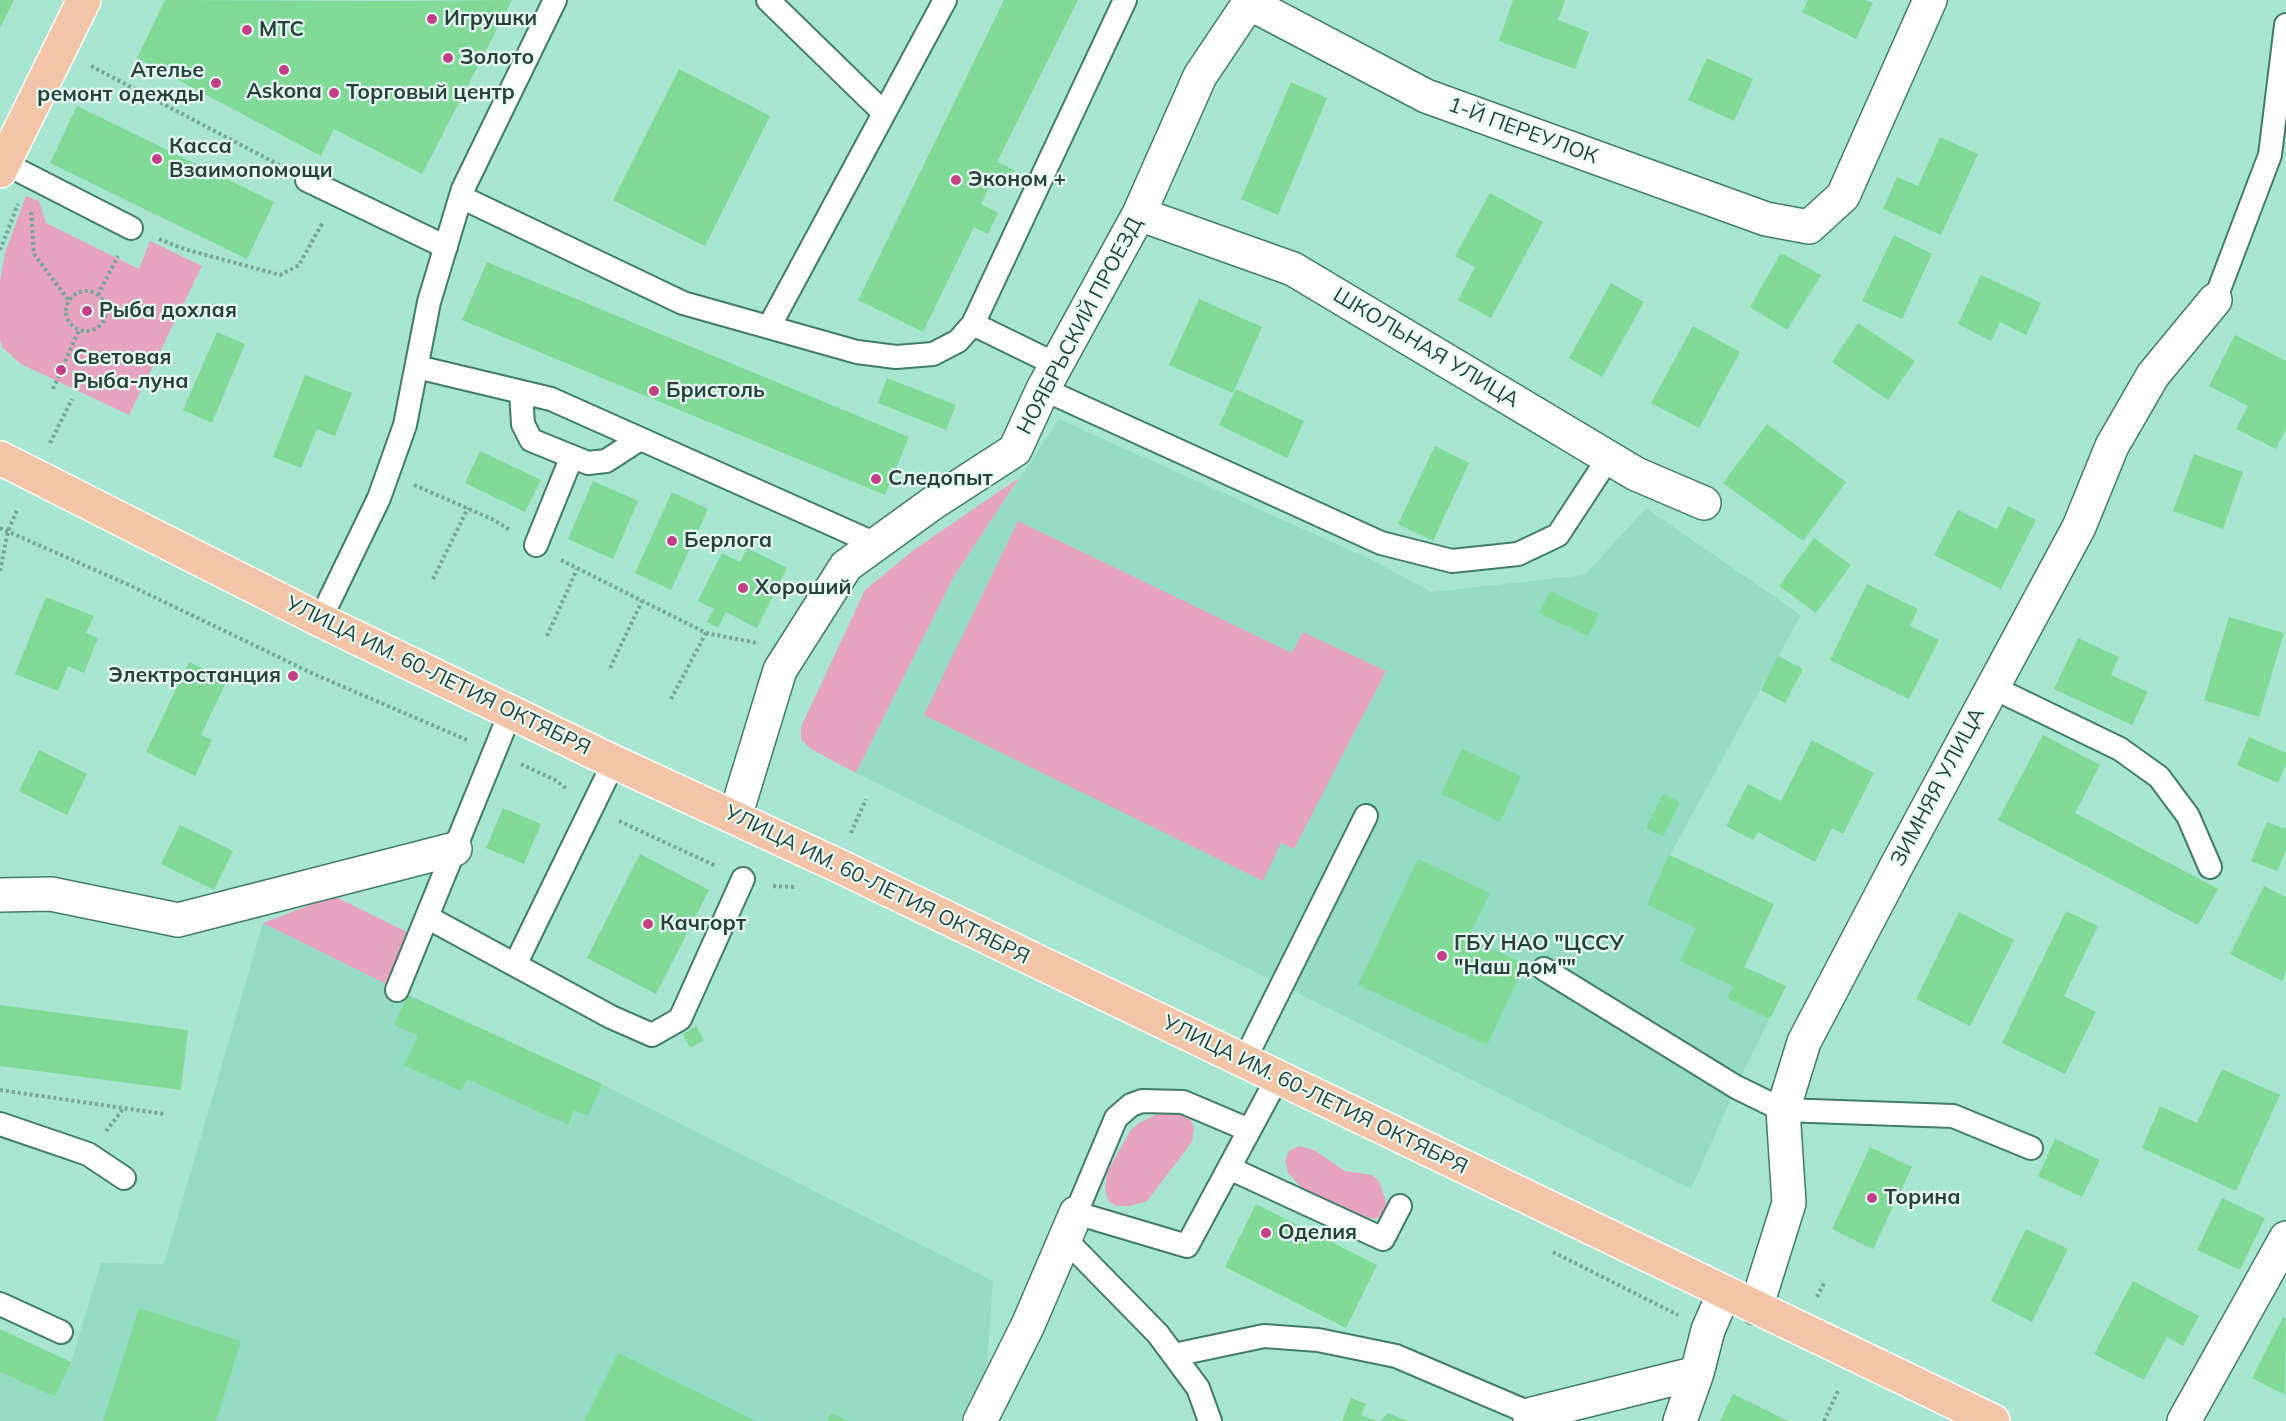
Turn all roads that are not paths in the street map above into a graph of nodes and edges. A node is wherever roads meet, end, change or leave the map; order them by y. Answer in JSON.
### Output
{"nodes":[{"id":1,"x":84,"y":0,"type":"edge"},
{"id":2,"x":555,"y":0,"type":"edge"},
{"id":3,"x":768,"y":0,"type":"edge"},
{"id":4,"x":945,"y":0,"type":"edge"},
{"id":5,"x":1125,"y":0,"type":"edge"},
{"id":6,"x":1930,"y":0,"type":"edge"},
{"id":7,"x":1250,"y":2,"type":"edge"},
{"id":8,"x":2286,"y":26,"type":"edge"},
{"id":9,"x":884,"y":113,"type":"junction"},
{"id":10,"x":11,"y":170,"type":"edge"},
{"id":11,"x":307,"y":180,"type":"road end"},
{"id":12,"x":461,"y":196,"type":"junction"},
{"id":13,"x":1139,"y":214,"type":"junction"},
{"id":14,"x":131,"y":228,"type":"road end"},
{"id":15,"x":446,"y":247,"type":"junction"},
{"id":16,"x":2215,"y":300,"type":"joint"},
{"id":17,"x":973,"y":324,"type":"junction"},
{"id":18,"x":769,"y":327,"type":"junction"},
{"id":19,"x":417,"y":368,"type":"junction"},
{"id":20,"x":1050,"y":377,"type":"junction"},
{"id":21,"x":522,"y":392,"type":"junction"},
{"id":22,"x":640,"y":439,"type":"junction"},
{"id":23,"x":568,"y":455,"type":"junction"},
{"id":24,"x":1609,"y":457,"type":"junction"},
{"id":25,"x":0,"y":458,"type":"edge"},
{"id":26,"x":1704,"y":503,"type":"dead end"},
{"id":27,"x":876,"y":544,"type":"junction"},
{"id":28,"x":536,"y":545,"type":"road end"},
{"id":29,"x":320,"y":620,"type":"junction"},
{"id":30,"x":1992,"y":687,"type":"junction"},
{"id":31,"x":511,"y":711,"type":"junction"},
{"id":32,"x":614,"y":762,"type":"junction"},
{"id":33,"x":735,"y":816,"type":"junction"},
{"id":34,"x":1366,"y":816,"type":"dead end"},
{"id":35,"x":455,"y":849,"type":"junction"},
{"id":36,"x":2210,"y":867,"type":"dead end"},
{"id":37,"x":743,"y":879,"type":"road end"},
{"id":38,"x":0,"y":895,"type":"edge"},
{"id":39,"x":427,"y":917,"type":"junction"},
{"id":40,"x":515,"y":965,"type":"junction"},
{"id":41,"x":1544,"y":969,"type":"dead end"},
{"id":42,"x":397,"y":990,"type":"dead end"},
{"id":43,"x":1244,"y":1061,"type":"junction"},
{"id":44,"x":1278,"y":1077,"type":"junction"},
{"id":45,"x":1783,"y":1110,"type":"junction"},
{"id":46,"x":0,"y":1124,"type":"edge"},
{"id":47,"x":1249,"y":1130,"type":"junction"},
{"id":48,"x":2031,"y":1148,"type":"dead end"},
{"id":49,"x":1229,"y":1168,"type":"junction"},
{"id":50,"x":124,"y":1178,"type":"dead end"},
{"id":51,"x":1401,"y":1206,"type":"dead end"},
{"id":52,"x":1071,"y":1226,"type":"junction"},
{"id":53,"x":2286,"y":1238,"type":"edge"},
{"id":54,"x":1724,"y":1293,"type":"junction"},
{"id":55,"x":0,"y":1304,"type":"edge"},
{"id":56,"x":1756,"y":1308,"type":"junction"},
{"id":57,"x":61,"y":1332,"type":"dead end"},
{"id":58,"x":1174,"y":1356,"type":"junction"},
{"id":59,"x":1697,"y":1373,"type":"junction"},
{"id":60,"x":1531,"y":1418,"type":"edge"},
{"id":61,"x":980,"y":1421,"type":"edge"},
{"id":62,"x":1210,"y":1421,"type":"edge"},
{"id":63,"x":1680,"y":1421,"type":"edge"},
{"id":64,"x":1993,"y":1421,"type":"edge"},
{"id":65,"x":2184,"y":1421,"type":"edge"}],
"edges":[{"from":1,"to":10,"type":"main road"},
{"from":2,"to":12,"type":"lane"},
{"from":3,"to":9,"type":"lane"},
{"from":4,"to":9,"type":"lane"},
{"from":5,"to":17,"type":"lane"},
{"from":6,"to":7,"type":"street","name":"1-Й ПЕРЕУЛОК"},
{"from":7,"to":13,"type":"street","name":"НОЯБРЬСКИЙ ПРОЕЗД"},
{"from":8,"to":16,"type":"lane"},
{"from":9,"to":18,"type":"lane"},
{"from":10,"to":14,"type":"lane"},
{"from":11,"to":15,"type":"lane"},
{"from":12,"to":15,"type":"lane"},
{"from":12,"to":18,"type":"lane"},
{"from":13,"to":20,"type":"street","name":"НОЯБРЬСКИЙ ПРОЕЗД"},
{"from":13,"to":24,"type":"street","name":"ШКОЛЬНАЯ УЛИЦА"},
{"from":15,"to":19,"type":"lane"},
{"from":16,"to":30,"type":"street","name":"ЗИМНЯЯ УЛИЦА"},
{"from":17,"to":18,"type":"lane"},
{"from":17,"to":20,"type":"lane"},
{"from":19,"to":21,"type":"lane"},
{"from":19,"to":29,"type":"lane"},
{"from":20,"to":24,"type":"lane"},
{"from":20,"to":27,"type":"street","name":"НОЯБРЬСКИЙ ПРОЕЗД"},
{"from":21,"to":22,"type":"lane"},
{"from":21,"to":23,"type":"lane"},
{"from":22,"to":23,"type":"lane"},
{"from":22,"to":27,"type":"lane"},
{"from":23,"to":28,"type":"lane"},
{"from":24,"to":26,"type":"street","name":"ШКОЛЬНАЯ УЛИЦА"},
{"from":25,"to":29,"type":"main road","name":"УЛИЦА ИМ. 60-ЛЕТИЯ ОКТЯБРЯ"},
{"from":27,"to":33,"type":"street","name":"НОЯБРЬСКИЙ ПРОЕЗД"},
{"from":29,"to":31,"type":"main road","name":"УЛИЦА ИМ. 60-ЛЕТИЯ ОКТЯБРЯ"},
{"from":30,"to":36,"type":"lane"},
{"from":30,"to":45,"type":"street","name":"ЗИМНЯЯ УЛИЦА"},
{"from":31,"to":32,"type":"main road","name":"УЛИЦА ИМ. 60-ЛЕТИЯ ОКТЯБРЯ"},
{"from":31,"to":35,"type":"lane"},
{"from":32,"to":33,"type":"main road","name":"УЛИЦА ИМ. 60-ЛЕТИЯ ОКТЯБРЯ"},
{"from":32,"to":40,"type":"lane"},
{"from":33,"to":43,"type":"main road","name":"УЛИЦА ИМ. 60-ЛЕТИЯ ОКТЯБРЯ"},
{"from":34,"to":43,"type":"lane"},
{"from":35,"to":38,"type":"street"},
{"from":35,"to":39,"type":"lane"},
{"from":37,"to":40,"type":"lane"},
{"from":39,"to":40,"type":"lane"},
{"from":39,"to":42,"type":"lane"},
{"from":41,"to":45,"type":"lane"},
{"from":43,"to":44,"type":"main road","name":"УЛИЦА ИМ. 60-ЛЕТИЯ ОКТЯБРЯ"},
{"from":44,"to":47,"type":"lane"},
{"from":44,"to":54,"type":"main road","name":"УЛИЦА ИМ. 60-ЛЕТИЯ ОКТЯБРЯ"},
{"from":45,"to":48,"type":"lane"},
{"from":45,"to":56,"type":"street","name":"ЗИМНЯЯ УЛИЦА"},
{"from":46,"to":50,"type":"lane"},
{"from":47,"to":49,"type":"lane"},
{"from":47,"to":52,"type":"lane"},
{"from":49,"to":51,"type":"lane"},
{"from":49,"to":52,"type":"lane"},
{"from":52,"to":58,"type":"lane"},
{"from":52,"to":61,"type":"street"},
{"from":53,"to":65,"type":"street"},
{"from":54,"to":56,"type":"main road","name":"УЛИЦА ИМ. 60-ЛЕТИЯ ОКТЯБРЯ"},
{"from":54,"to":59,"type":"street"},
{"from":55,"to":57,"type":"lane"},
{"from":56,"to":64,"type":"main road","name":"УЛИЦА ИМ. 60-ЛЕТИЯ ОКТЯБРЯ"},
{"from":58,"to":60,"type":"lane"},
{"from":58,"to":62,"type":"lane"},
{"from":59,"to":60,"type":"street"},
{"from":59,"to":63,"type":"street"}]}
